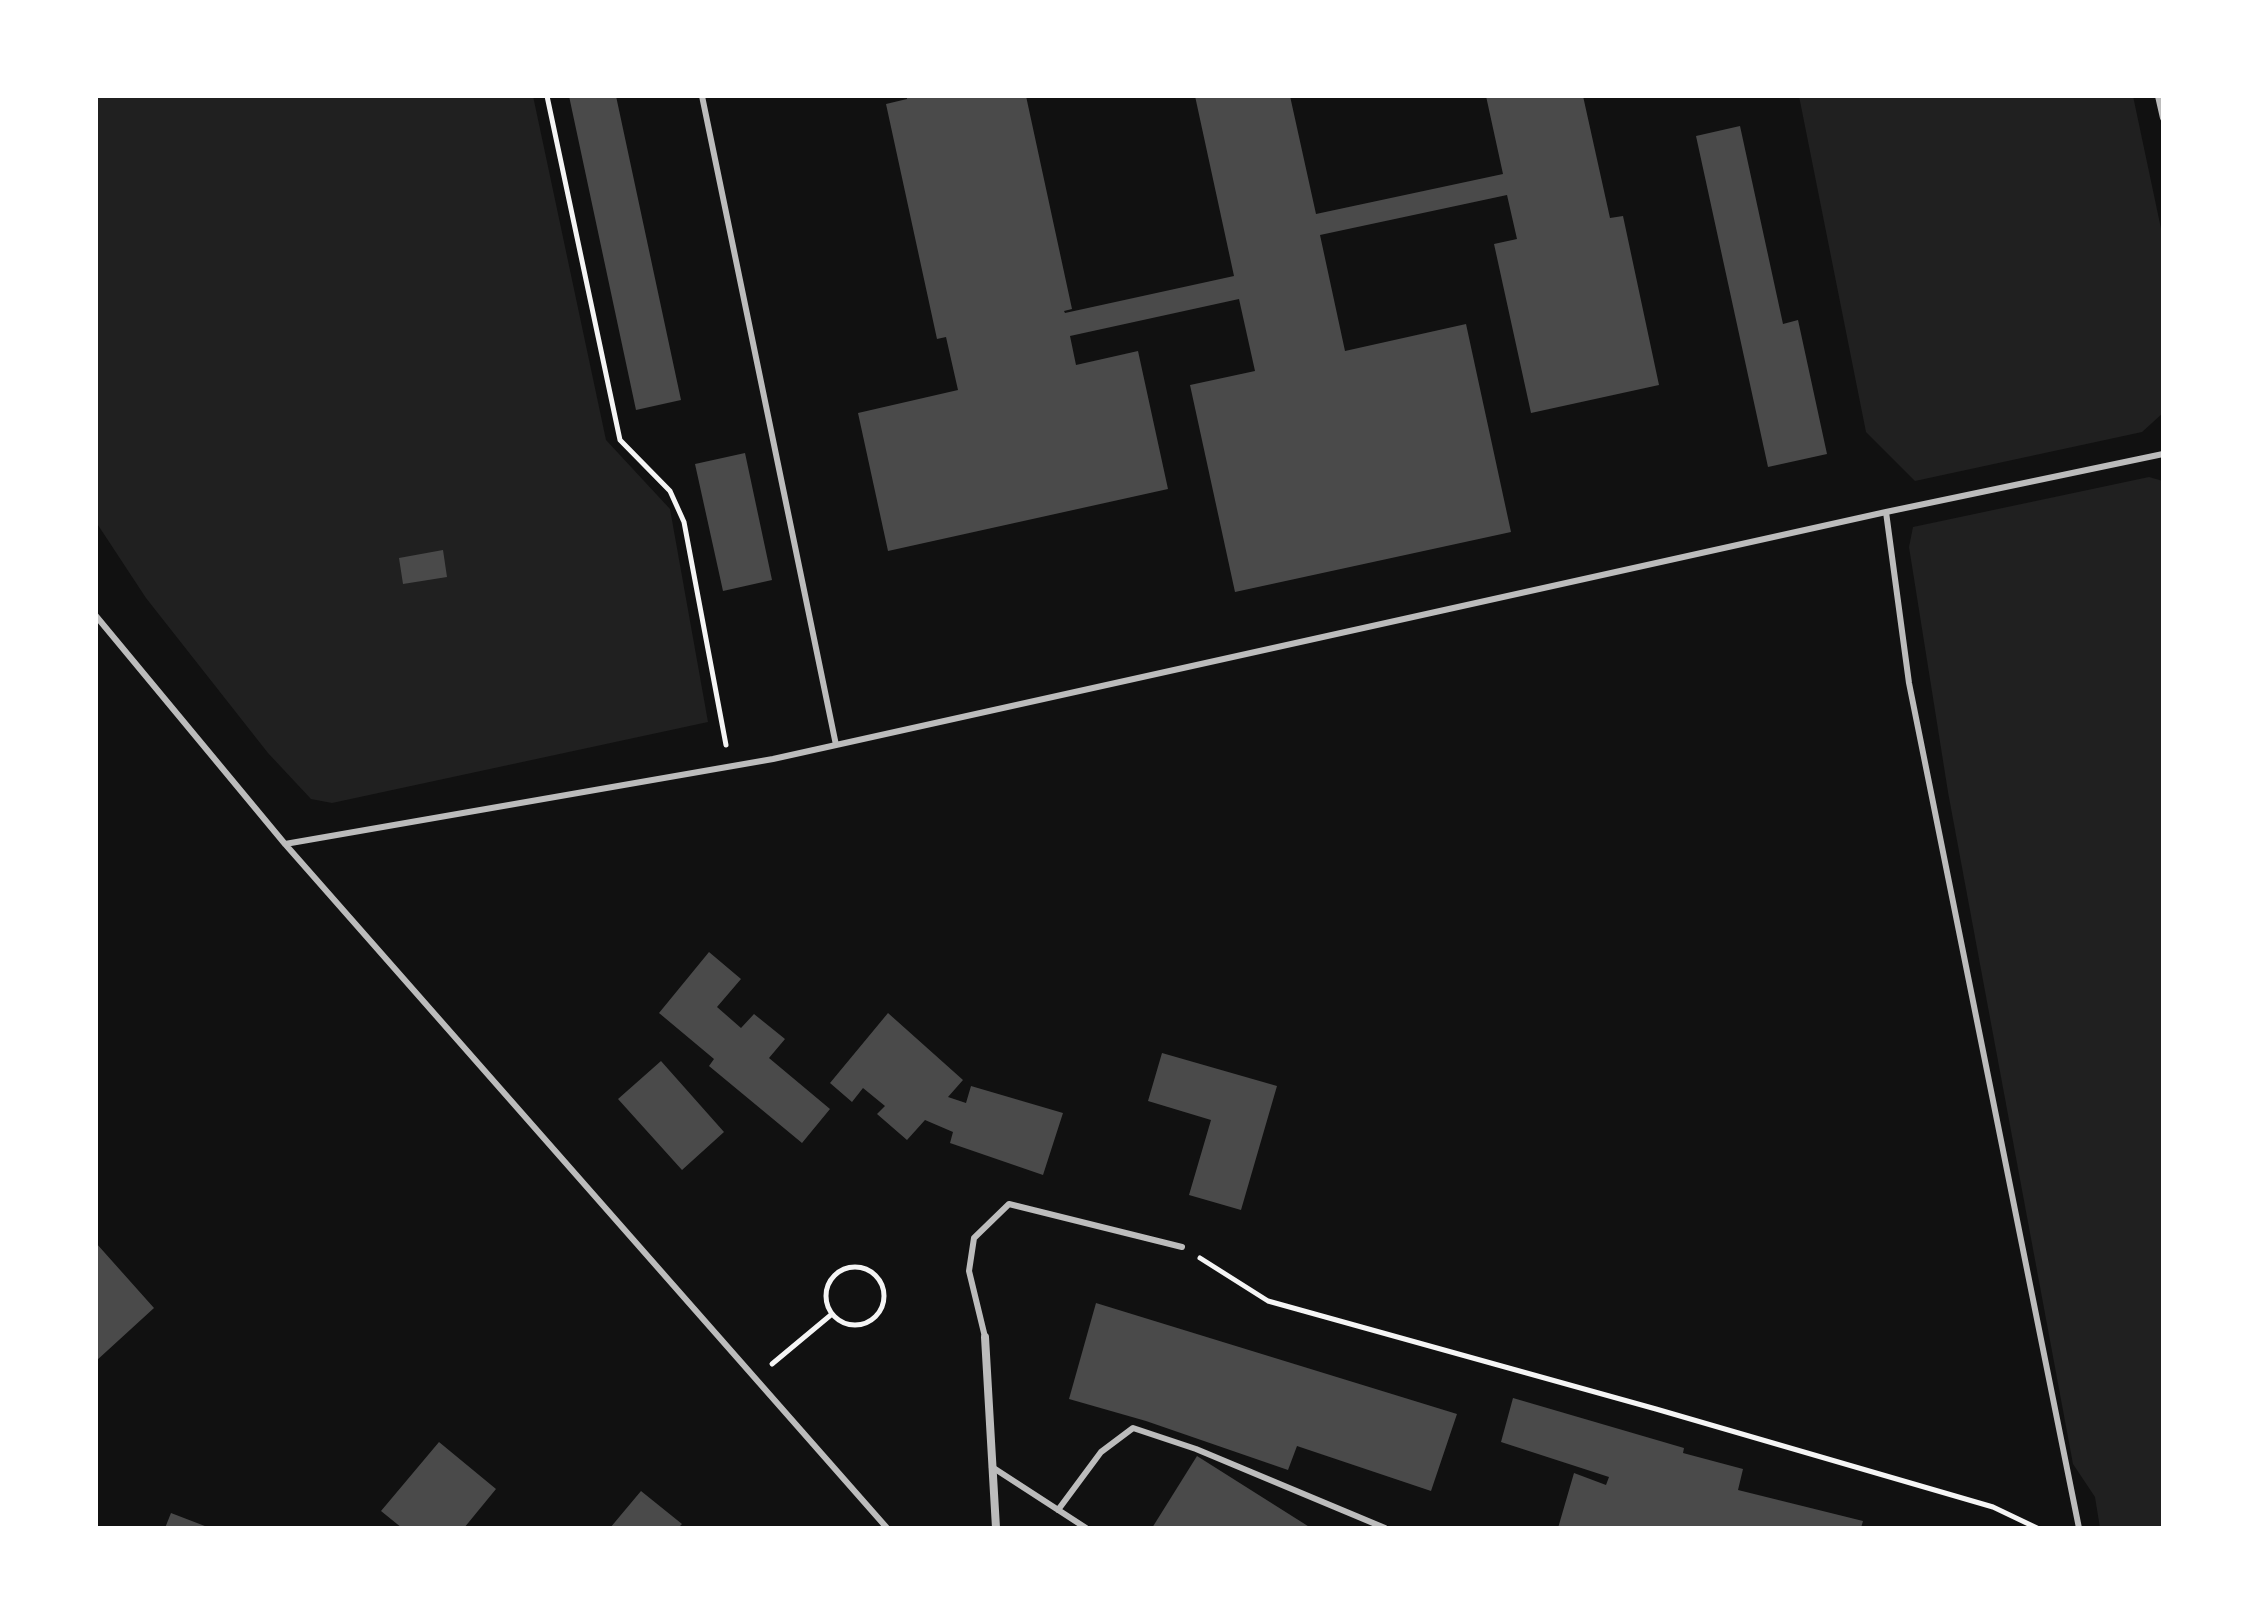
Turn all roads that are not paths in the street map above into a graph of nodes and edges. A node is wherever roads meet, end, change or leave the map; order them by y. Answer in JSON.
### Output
{"nodes":[{"id":1,"x":702,"y":96,"type":"edge"},
{"id":2,"x":2158,"y":96,"type":"edge"},
{"id":3,"x":2163,"y":118,"type":"edge"},
{"id":4,"x":2163,"y":454,"type":"edge"},
{"id":5,"x":1886,"y":512,"type":"junction"},
{"id":6,"x":96,"y":616,"type":"edge"},
{"id":7,"x":836,"y":745,"type":"junction"},
{"id":8,"x":285,"y":844,"type":"junction"},
{"id":9,"x":1182,"y":1247,"type":"road end"},
{"id":10,"x":985,"y":1337,"type":"joint"},
{"id":11,"x":992,"y":1467,"type":"junction"},
{"id":12,"x":1058,"y":1510,"type":"junction"},
{"id":13,"x":887,"y":1528,"type":"edge"},
{"id":14,"x":996,"y":1528,"type":"edge"},
{"id":15,"x":1086,"y":1528,"type":"edge"},
{"id":16,"x":1385,"y":1528,"type":"edge"},
{"id":17,"x":2079,"y":1528,"type":"edge"}],
"edges":[{"from":1,"to":7,"type":"lane"},
{"from":2,"to":3,"type":"lane"},
{"from":4,"to":5,"type":"lane"},
{"from":5,"to":7,"type":"lane"},
{"from":5,"to":17,"type":"lane"},
{"from":6,"to":8,"type":"lane"},
{"from":7,"to":8,"type":"lane"},
{"from":8,"to":13,"type":"lane"},
{"from":9,"to":10,"type":"lane"},
{"from":10,"to":11,"type":"street"},
{"from":11,"to":12,"type":"lane"},
{"from":11,"to":14,"type":"street"},
{"from":12,"to":15,"type":"lane"},
{"from":12,"to":16,"type":"lane"}]}
